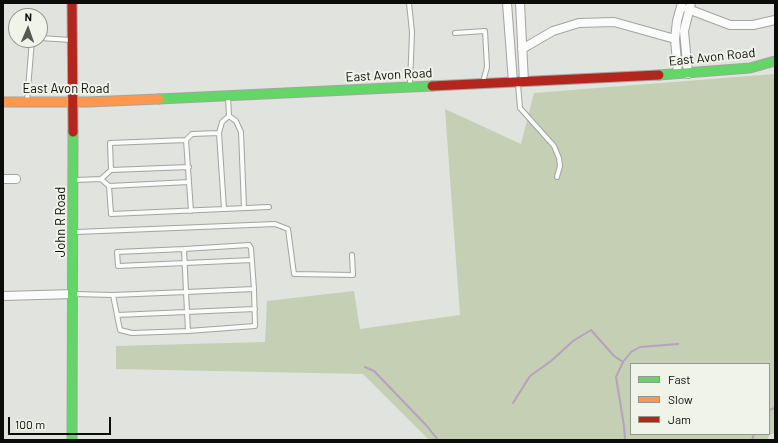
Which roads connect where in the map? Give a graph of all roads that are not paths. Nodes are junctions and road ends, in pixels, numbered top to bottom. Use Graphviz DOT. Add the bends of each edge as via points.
graph roads {
  1 [pos="72,3"];
  2 [pos="409,3"];
  3 [pos="506,3"];
  4 [pos="520,3"];
  5 [pos="682,3"];
  6 [pos="690,6"];
  7 [pos="775,20"];
  8 [pos="455,33"];
  9 [pos="48,38"];
  10 [pos="675,39"];
  11 [pos="73,40"];
  12 [pos="31,48"];
  13 [pos="522,49"];
  14 [pos="775,61"];
  15 [pos="678,74"];
  16 [pos="688,74"];
  17 [pos="518,82"];
  18 [pos="482,84"];
  19 [pos="410,87"];
  20 [pos="228,96"];
  21 [pos="3,102"];
  22 [pos="27,102"];
  23 [pos="72,102"];
  24 [pos="229,116"];
  25 [pos="220,133"];
  26 [pos="186,140"];
  27 [pos="189,167"];
  28 [pos="111,170"];
  29 [pos="557,177"];
  30 [pos="3,179"];
  31 [pos="16,179"];
  32 [pos="101,179"];
  33 [pos="73,180"];
  34 [pos="189,182"];
  35 [pos="109,186"];
  36 [pos="268,207"];
  37 [pos="244,208"];
  38 [pos="224,209"];
  39 [pos="192,210"];
  40 [pos="74,232"];
  41 [pos="184,249"];
  42 [pos="352,255"];
  43 [pos="252,260"];
  44 [pos="185,263"];
  45 [pos="254,289"];
  46 [pos="186,292"];
  47 [pos="74,294"];
  48 [pos="113,295"];
  49 [pos="3,296"];
  50 [pos="255,309"];
  51 [pos="187,312"];
  52 [pos="117,316"];
  53 [pos="188,331"];
  54 [pos="72,440"];
  1 -- 11 [label="main road, John R Road"];
  2 -- 19 [label="lane" via="412,32"];
  3 -- 17 [label="street"];
  4 -- 13 [label="street"];
  5 -- 10 [label="street"];
  6 -- 7 [label="street" via="730,24 753,25"];
  6 -- 16 [label="street" via="684,31"];
  8 -- 18 [label="lane" via="485,32 487,67"];
  9 -- 11 [label="lane"];
  10 -- 13 [label="street" via="614,22 579,23 554,31"];
  10 -- 15 [label="street"];
  11 -- 23 [label="main road, John R Road"];
  12 -- 22 [label="lane"];
  13 -- 17 [label="street"];
  14 -- 16 [label="main road, East Avon Road" via="750,68"];
  15 -- 16 [label="main road, East Avon Road"];
  15 -- 17 [label="main road, East Avon Road"];
  17 -- 18 [label="main road, East Avon Road"];
  17 -- 29 [label="lane" via="520,108 554,146 559,158"];
  18 -- 19 [label="main road, East Avon Road"];
  19 -- 20 [label="main road, East Avon Road"];
  20 -- 23 [label="main road, East Avon Road"];
  20 -- 24 [label="lane"];
  21 -- 22 [label="main road, East Avon Road"];
  22 -- 23 [label="main road, East Avon Road"];
  23 -- 33 [label="main road, John R Road"];
  24 -- 25 [label="lane" via="222,122"];
  24 -- 37 [label="lane" via="236,121 241,132"];
  25 -- 26 [label="lane" via="192,134"];
  25 -- 38 [label="lane"];
  26 -- 27 [label="lane"];
  26 -- 28 [label="lane" via="110,143"];
  27 -- 28 [label="lane"];
  27 -- 34 [label="lane"];
  28 -- 32 [label="lane"];
  30 -- 31 [label="street"];
  32 -- 33 [label="lane"];
  32 -- 35 [label="lane"];
  33 -- 40 [label="main road, John R Road"];
  34 -- 35 [label="lane"];
  34 -- 39 [label="lane"];
  35 -- 39 [label="lane" via="111,214"];
  36 -- 37 [label="lane"];
  37 -- 38 [label="lane"];
  38 -- 39 [label="lane"];
  40 -- 42 [label="lane" via="275,224 288,229 294,274 353,275"];
  40 -- 47 [label="main road, John R Road"];
  41 -- 43 [label="lane" via="249,245"];
  41 -- 44 [label="lane"];
  41 -- 44 [label="lane" via="117,252 118,266"];
  43 -- 44 [label="lane"];
  43 -- 45 [label="lane"];
  44 -- 46 [label="lane"];
  45 -- 46 [label="lane"];
  45 -- 50 [label="lane"];
  46 -- 48 [label="lane"];
  46 -- 51 [label="lane"];
  47 -- 48 [label="lane"];
  47 -- 49 [label="street"];
  47 -- 54 [label="main road, John R Road"];
  48 -- 52 [label="lane"];
  50 -- 51 [label="lane"];
  50 -- 53 [label="lane" via="255,326"];
  51 -- 52 [label="lane"];
  51 -- 53 [label="lane"];
  52 -- 53 [label="lane" via="120,330"];
}
